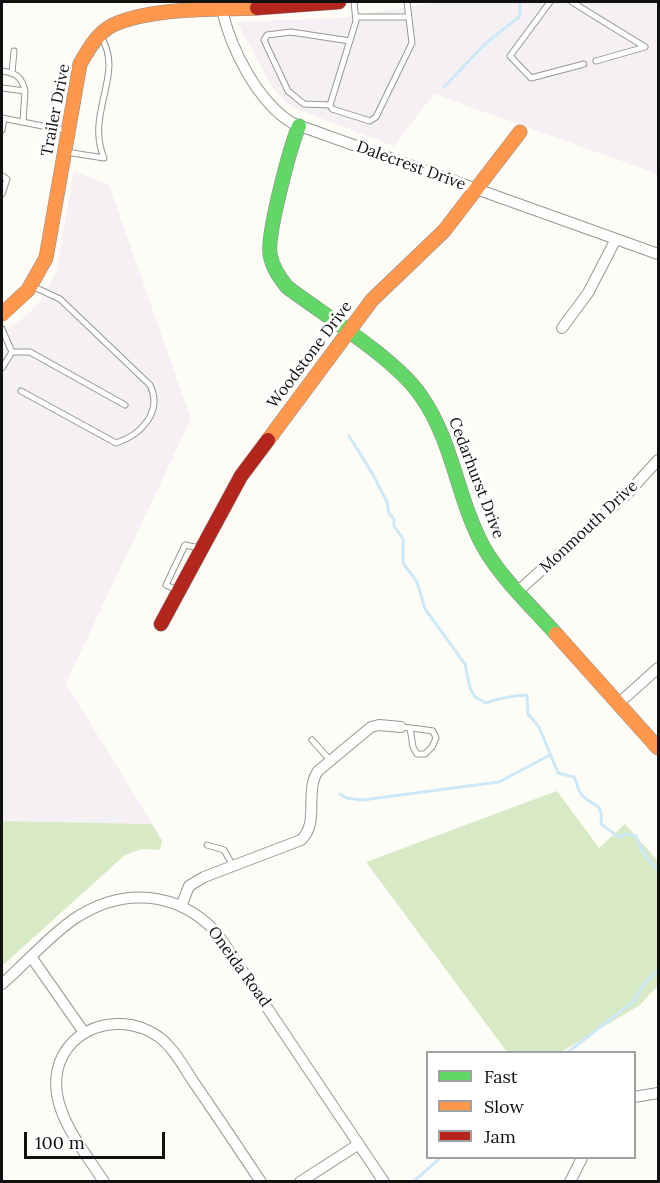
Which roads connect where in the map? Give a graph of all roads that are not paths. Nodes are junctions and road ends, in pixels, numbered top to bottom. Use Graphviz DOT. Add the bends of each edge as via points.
graph roads {
  1 [pos="339,2"];
  2 [pos="354,2"];
  3 [pos="407,2"];
  4 [pos="550,2"];
  5 [pos="572,2"];
  6 [pos="222,10"];
  7 [pos="356,17"];
  8 [pos="409,17"];
  9 [pos="100,35"];
  10 [pos="350,41"];
  11 [pos="14,51"];
  12 [pos="596,61"];
  13 [pos="584,64"];
  14 [pos="2,71"];
  15 [pos="12,73"];
  16 [pos="2,89"];
  17 [pos="25,91"];
  18 [pos="330,105"];
  19 [pos="3,119"];
  20 [pos="23,122"];
  21 [pos="299,126"];
  22 [pos="2,130"];
  23 [pos="68,131"];
  24 [pos="520,132"];
  25 [pos="65,152"];
  26 [pos="2,176"];
  27 [pos="477,189"];
  28 [pos="2,194"];
  29 [pos="616,239"];
  30 [pos="658,254"];
  31 [pos="32,286"];
  32 [pos="2,314"];
  33 [pos="562,328"];
  34 [pos="2,329"];
  35 [pos="347,333"];
  36 [pos="12,352"];
  37 [pos="2,368"];
  38 [pos="21,391"];
  39 [pos="125,405"];
  40 [pos="658,460"];
  41 [pos="518,591"];
  42 [pos="161,624"];
  43 [pos="658,668"];
  44 [pos="618,704"];
  45 [pos="406,727"];
  46 [pos="312,740"];
  47 [pos="658,748"];
  48 [pos="330,760"];
  49 [pos="207,845"];
  50 [pos="233,866"];
  51 [pos="182,904"];
  52 [pos="32,958"];
  53 [pos="2,984"];
  54 [pos="83,1031"];
  55 [pos="658,1093"];
  56 [pos="636,1097"];
  57 [pos="359,1144"];
  58 [pos="582,1159"];
  59 [pos="104,1182"];
  60 [pos="261,1182"];
  61 [pos="300,1182"];
  62 [pos="384,1182"];
  63 [pos="570,1182"];
  1 -- 6 [label="street, Trailer Drive"];
  2 -- 7 [label="lane"];
  3 -- 8 [label="lane"];
  4 -- 13 [label="lane" via="510,56 531,78"];
  5 -- 12 [label="lane" via="645,48"];
  6 -- 9 [label="street, Trailer Drive" via="131,17"];
  6 -- 21 [label="street, Dalecrest Drive" via="232,43 262,95 282,117"];
  7 -- 8 [label="lane"];
  7 -- 10 [label="lane"];
  8 -- 18 [label="lane" via="412,43 376,117 370,121"];
  9 -- 23 [label="street, Trailer Drive" via="80,64"];
  9 -- 25 [label="lane" via="109,50 110,63 97,131 104,158"];
  10 -- 18 [label="lane"];
  10 -- 18 [label="lane" via="291,32 267,35 264,40 288,91 304,104"];
  11 -- 15 [label="lane"];
  14 -- 15 [label="lane"];
  15 -- 17 [label="lane" via="23,82"];
  16 -- 17 [label="lane"];
  17 -- 20 [label="lane"];
  19 -- 20 [label="lane"];
  19 -- 22 [label="lane"];
  20 -- 23 [label="lane"];
  21 -- 27 [label="street, Dalecrest Drive"];
  21 -- 35 [label="street, Cedarhurst Drive" via="289,148 270,228 270,255 274,270 287,287"];
  23 -- 25 [label="street, Trailer Drive"];
  24 -- 27 [label="street, Woodstone Drive"];
  25 -- 31 [label="street, Trailer Drive" via="46,258"];
  26 -- 28 [label="lane" via="7,179"];
  27 -- 29 [label="street, Dalecrest Drive"];
  27 -- 35 [label="street, Woodstone Drive" via="444,231 383,288"];
  29 -- 30 [label="street, Dalecrest Drive"];
  29 -- 33 [label="street" via="588,293"];
  31 -- 32 [label="street, Trailer Drive"];
  31 -- 38 [label="lane" via="60,299 150,385 155,396 154,410 136,432 116,443"];
  34 -- 36 [label="lane"];
  35 -- 41 [label="street, Cedarhurst Drive" via="401,373 427,405 445,440 476,531 498,568"];
  35 -- 42 [label="street, Woodstone Drive" via="241,476"];
  36 -- 37 [label="lane"];
  36 -- 39 [label="lane" via="30,352"];
  40 -- 41 [label="street, Monmouth Drive" via="627,494"];
  41 -- 44 [label="street, Cedarhurst Drive"];
  43 -- 44 [label="street"];
  44 -- 47 [label="street, Cedarhurst Drive"];
  45 -- 45 [label="lane" via="432,731 436,738 425,754 417,754"];
  45 -- 48 [label="street" via="374,726"];
  46 -- 48 [label="lane"];
  48 -- 50 [label="street" via="314,780 305,836"];
  49 -- 50 [label="lane" via="224,850"];
  50 -- 51 [label="street" via="189,886"];
  51 -- 52 [label="street, Oneida Road" via="138,897 111,901 75,919"];
  51 -- 57 [label="street, Oneida Road" via="217,933"];
  52 -- 53 [label="street, Oneida Road"];
  52 -- 54 [label="street"];
  54 -- 59 [label="street" via="62,1059 57,1093 69,1126"];
  54 -- 60 [label="street" via="124,1023 158,1037 173,1052"];
  55 -- 56 [label="street"];
  57 -- 61 [label="street"];
  57 -- 62 [label="street, Oneida Road"];
  58 -- 63 [label="street"];
}
